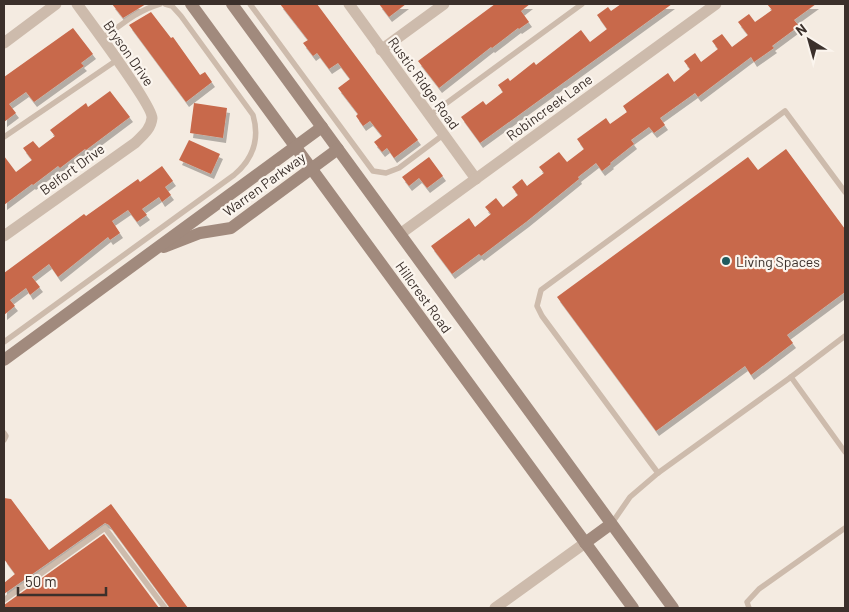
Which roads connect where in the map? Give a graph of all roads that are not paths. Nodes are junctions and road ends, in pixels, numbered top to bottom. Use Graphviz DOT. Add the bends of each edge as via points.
graph roads {
  1 [pos="56,4"];
  2 [pos="77,4"];
  3 [pos="160,4"];
  4 [pos="166,4"];
  5 [pos="191,4"];
  6 [pos="232,4"];
  7 [pos="250,4"];
  8 [pos="349,4"];
  9 [pos="444,4"];
  10 [pos="582,4"];
  11 [pos="716,4"];
  12 [pos="102,39"];
  13 [pos="4,43"];
  14 [pos="381,50"];
  15 [pos="117,60"];
  16 [pos="429,116"];
  17 [pos="151,121"];
  18 [pos="322,127"];
  19 [pos="443,135"];
  20 [pos="4,138"];
  21 [pos="295,146"];
  22 [pos="338,149"];
  23 [pos="312,168"];
  24 [pos="476,179"];
  25 [pos="845,192"];
  26 [pos="400,234"];
  27 [pos="4,236"];
  28 [pos="146,255"];
  29 [pos="845,336"];
  30 [pos="4,342"];
  31 [pos="4,360"];
  32 [pos="791,377"];
  33 [pos="4,433"];
  34 [pos="4,440"];
  35 [pos="845,452"];
  36 [pos="658,473"];
  37 [pos="611,524"];
  38 [pos="845,528"];
  39 [pos="585,543"];
  40 [pos="4,600"];
  41 [pos="165,608"];
  42 [pos="495,608"];
  43 [pos="633,608"];
  44 [pos="673,608"];
  45 [pos="749,608"];
  1 -- 13 [label="street"];
  2 -- 12 [label="street, Bryson Drive"];
  3 -- 12 [label="lane" via="137,13"];
  4 -- 30 [label="lane" via="180,16 253,115 256,134 251,157 234,175"];
  5 -- 21 [label="main road, Hillcrest Road"];
  6 -- 18 [label="main road, Hillcrest Road"];
  7 -- 19 [label="lane" via="373,171 386,173 399,168"];
  8 -- 14 [label="street, Rustic Ridge Road"];
  9 -- 14 [label="street"];
  10 -- 16 [label="lane"];
  11 -- 24 [label="street, Robincreek Lane"];
  12 -- 15 [label="street, Bryson Drive"];
  14 -- 16 [label="street, Rustic Ridge Road"];
  15 -- 17 [label="street, Bryson Drive" via="152,114"];
  15 -- 20 [label="lane"];
  16 -- 19 [label="street, Rustic Ridge Road"];
  17 -- 27 [label="street, Belfort Drive" via="135,143"];
  18 -- 21 [label="main road, Warren Parkway"];
  18 -- 22 [label="main road, Hillcrest Road"];
  19 -- 24 [label="street, Rustic Ridge Road"];
  21 -- 23 [label="main road, Hillcrest Road"];
  21 -- 28 [label="main road, Warren Parkway"];
  22 -- 23 [label="main road, Warren Parkway"];
  22 -- 26 [label="main road, Hillcrest Road"];
  23 -- 28 [label="main road, Warren Parkway" via="231,228 200,233"];
  23 -- 39 [label="main road, Hillcrest Road"];
  24 -- 26 [label="street, Robincreek Lane"];
  25 -- 36 [label="lane" via="785,111 541,290 537,306 542,316"];
  26 -- 37 [label="main road, Hillcrest Road"];
  28 -- 31 [label="main road, Warren Parkway"];
  29 -- 32 [label="lane"];
  32 -- 35 [label="lane"];
  32 -- 36 [label="lane"];
  33 -- 34 [label="lane"];
  36 -- 37 [label="lane" via="630,497"];
  37 -- 39 [label="main road"];
  37 -- 44 [label="main road, Hillcrest Road"];
  38 -- 45 [label="lane" via="759,589 747,602"];
  39 -- 42 [label="street"];
  39 -- 43 [label="main road, Hillcrest Road"];
  40 -- 41 [label="lane" via="105,528"];
}
